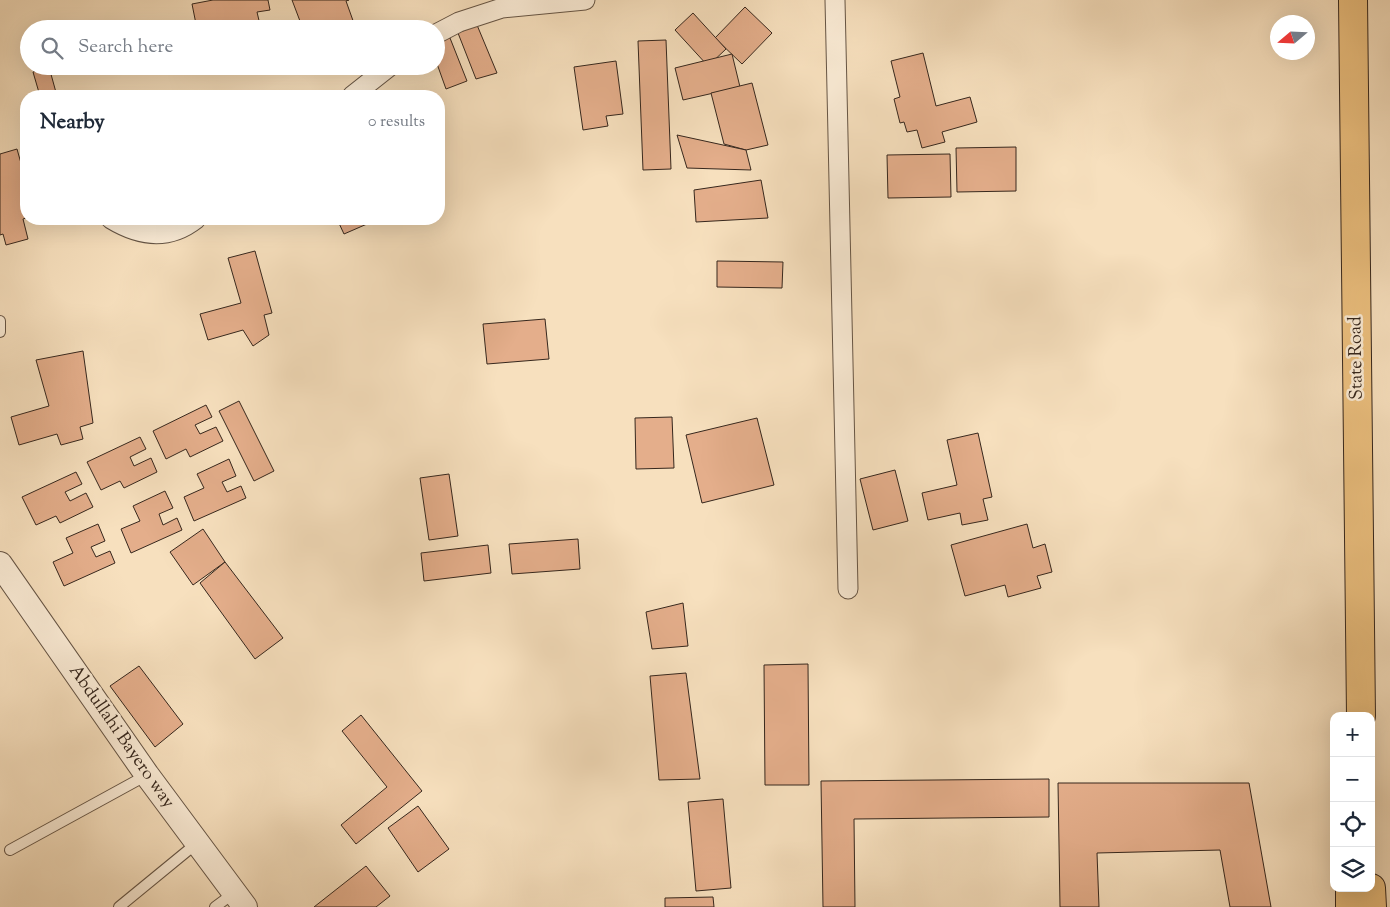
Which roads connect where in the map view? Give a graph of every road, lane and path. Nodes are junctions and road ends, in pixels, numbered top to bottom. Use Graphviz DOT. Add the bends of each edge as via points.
graph roads {
  1 [pos="585,0"];
  2 [pos="835,0"];
  3 [pos="1353,0"];
  4 [pos="445,29"];
  5 [pos="379,75"];
  6 [pos="360,90"];
  7 [pos="121,225"];
  8 [pos="186,225"];
  9 [pos="0,321"];
  10 [pos="0,332"];
  11 [pos="0,564"];
  12 [pos="848,589"];
  13 [pos="1361,712"];
  14 [pos="147,775"];
  15 [pos="197,843"];
  16 [pos="10,850"];
  17 [pos="1350,892"];
  18 [pos="1370,892"];
  19 [pos="239,900"];
  20 [pos="119,907"];
  21 [pos="215,907"];
  22 [pos="1350,907"];
  23 [pos="1372,907"];
  1 -- 4 [label="street" via="502,8"];
  2 -- 12 [label="street"];
  3 -- 13 [label="main road, State Road"];
  5 -- 6 [label="street"];
  7 -- 8 [label="street" via="130,230 159,235"];
  9 -- 10 [label="lane"];
  11 -- 14 [label="street, Abdullahi Bayero way"];
  14 -- 15 [label="street, Abdullahi Bayero way"];
  14 -- 16 [label="lane"];
  15 -- 19 [label="street, Abdullahi Bayero way"];
  15 -- 20 [label="lane"];
  17 -- 22 [label="main road"];
  18 -- 23 [label="main road"];
  19 -- 21 [label="lane"];
}
